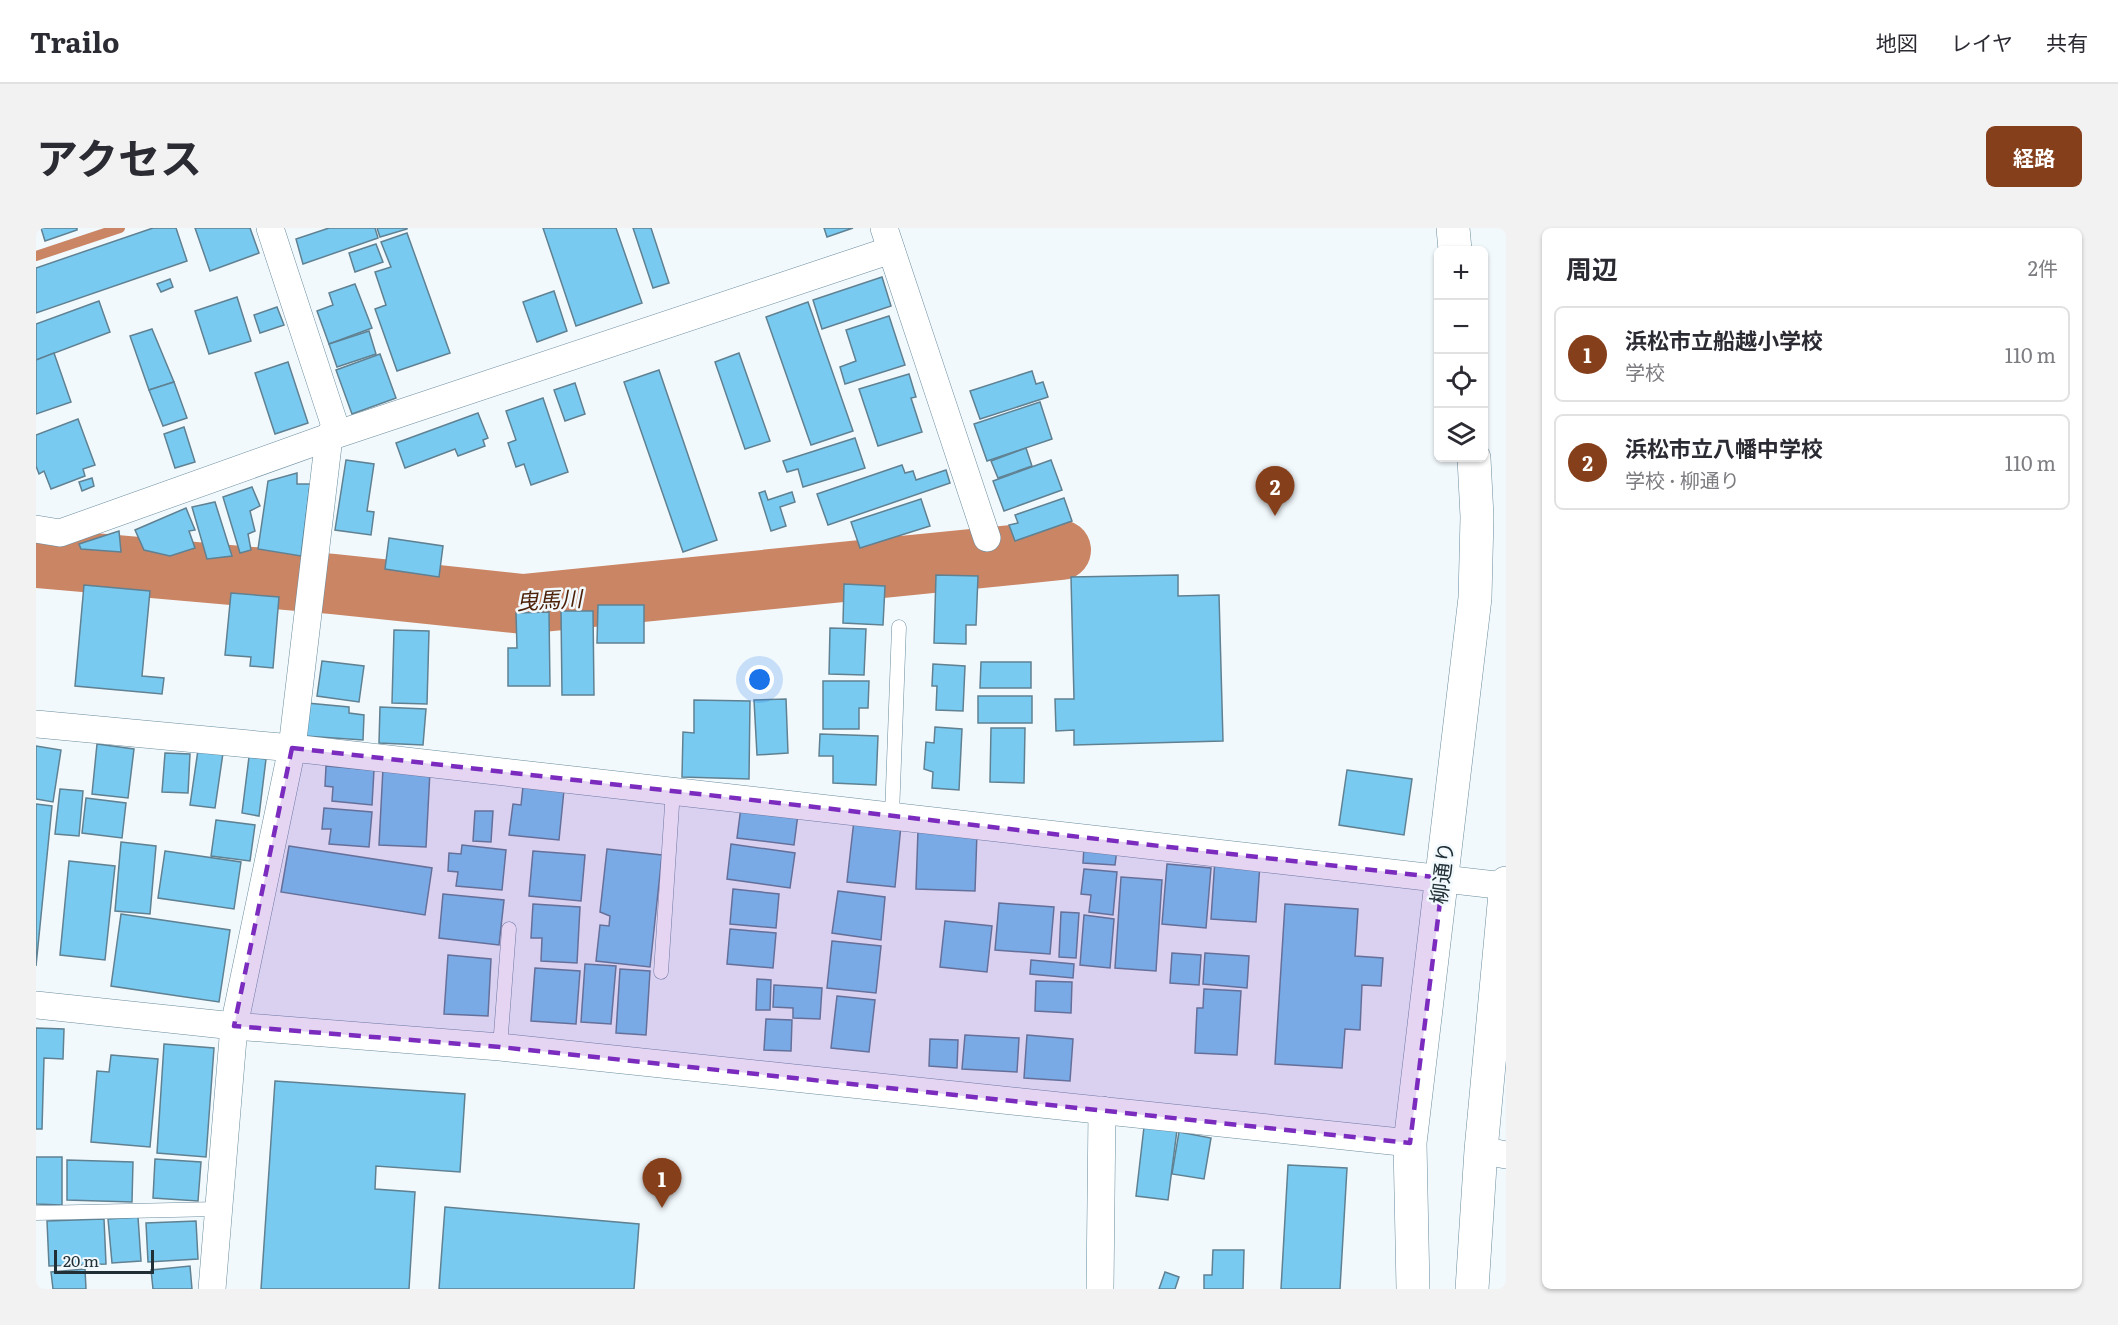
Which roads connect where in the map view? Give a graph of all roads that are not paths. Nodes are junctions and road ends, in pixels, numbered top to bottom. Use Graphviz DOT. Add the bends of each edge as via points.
graph roads {
  1 [pos="270,228"];
  2 [pos="1453,228"];
  3 [pos="887,239"];
  4 [pos="1455,246"];
  5 [pos="328,437"];
  6 [pos="1474,462"];
  7 [pos="37,527"];
  8 [pos="987,538"];
  9 [pos="899,627"];
  10 [pos="36,724"];
  11 [pos="292,748"];
  12 [pos="673,790"];
  13 [pos="892,815"];
  14 [pos="1443,878"];
  15 [pos="1506,885"];
  16 [pos="509,929"];
  17 [pos="661,972"];
  18 [pos="36,1005"];
  19 [pos="234,1026"];
  20 [pos="500,1047"];
  21 [pos="1102,1110"];
  22 [pos="1410,1143"];
  23 [pos="1493,1153"];
  24 [pos="218,1209"];
  25 [pos="36,1213"];
  26 [pos="212,1289"];
  27 [pos="1100,1289"];
  28 [pos="1413,1289"];
  29 [pos="1472,1289"];
  1 -- 5 [label="street" via="335,426"];
  2 -- 4 [label="street"];
  3 -- 5 [label="street"];
  3 -- 8 [label="street"];
  5 -- 7 [label="street" via="60,533"];
  5 -- 11 [label="street"];
  6 -- 14 [label="street, 柳通り" via="1475,598"];
  9 -- 13 [label="lane"];
  10 -- 11 [label="street"];
  11 -- 12 [label="street"];
  11 -- 19 [label="street"];
  12 -- 13 [label="street"];
  12 -- 17 [label="lane"];
  13 -- 14 [label="street"];
  14 -- 15 [label="street"];
  14 -- 22 [label="street, 柳通り"];
  15 -- 23 [label="street"];
  16 -- 20 [label="lane"];
  18 -- 19 [label="street"];
  19 -- 20 [label="street"];
  19 -- 24 [label="street"];
  20 -- 21 [label="street"];
  21 -- 22 [label="street"];
  21 -- 27 [label="street"];
  22 -- 28 [label="street, 柳通り"];
  23 -- 29 [label="street"];
  24 -- 25 [label="lane"];
  24 -- 26 [label="street"];
}
